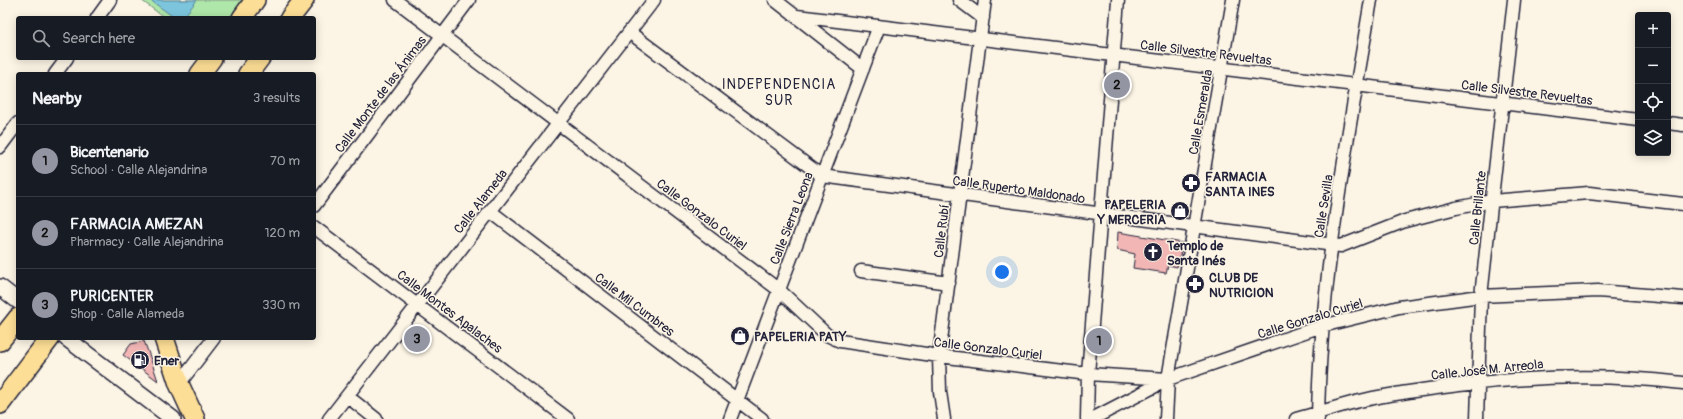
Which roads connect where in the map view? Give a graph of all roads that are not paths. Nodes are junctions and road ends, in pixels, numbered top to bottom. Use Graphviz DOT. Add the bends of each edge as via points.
graph roads {
  1 [pos="110,0"];
  2 [pos="255,0"];
  3 [pos="304,0"];
  4 [pos="395,0"];
  5 [pos="469,0"];
  6 [pos="654,0"];
  7 [pos="775,0"];
  8 [pos="959,0"];
  9 [pos="985,0"];
  10 [pos="1118,0"];
  11 [pos="1233,0"];
  12 [pos="1371,0"];
  13 [pos="1514,0"];
  14 [pos="98,16"];
  15 [pos="243,16"];
  16 [pos="292,16"];
  17 [pos="797,16"];
  18 [pos="983,18"];
  19 [pos="879,26"];
  20 [pos="629,32"];
  21 [pos="442,35"];
  22 [pos="980,39"];
  23 [pos="1114,55"];
  24 [pos="66,60"];
  25 [pos="210,60"];
  26 [pos="258,60"];
  27 [pos="1222,68"];
  28 [pos="862,69"];
  29 [pos="56,72"];
  30 [pos="202,72"];
  31 [pos="250,72"];
  32 [pos="1357,85"];
  33 [pos="1502,103"];
  34 [pos="1635,120"];
  35 [pos="559,122"];
  36 [pos="1671,123"];
  37 [pos="1683,125"];
  38 [pos="16,126"];
  39 [pos="0,147"];
  40 [pos="822,176"];
  41 [pos="960,195"];
  42 [pos="1492,201"];
  43 [pos="316,203"];
  44 [pos="1683,204"];
  45 [pos="490,211"];
  46 [pos="1102,214"];
  47 [pos="1194,227"];
  48 [pos="316,228"];
  49 [pos="1330,246"];
  50 [pos="861,271"];
  51 [pos="949,283"];
  52 [pos="0,287"];
  53 [pos="779,290"];
  54 [pos="1481,296"];
  55 [pos="1683,298"];
  56 [pos="16,299"];
  57 [pos="418,304"];
  58 [pos="16,321"];
  59 [pos="1322,326"];
  60 [pos="48,340"];
  61 [pos="69,340"];
  62 [pos="165,340"];
  63 [pos="212,340"];
  64 [pos="0,342"];
  65 [pos="939,356"];
  66 [pos="1088,374"];
  67 [pos="1168,379"];
  68 [pos="1477,383"];
  69 [pos="1683,383"];
  70 [pos="179,384"];
  71 [pos="347,396"];
  72 [pos="737,399"];
  73 [pos="0,404"];
  74 [pos="552,414"];
  75 [pos="1318,416"];
  76 [pos="173,419"];
  77 [pos="195,419"];
  78 [pos="329,419"];
  79 [pos="376,419"];
  80 [pos="568,419"];
  81 [pos="730,419"];
  82 [pos="762,419"];
  83 [pos="944,419"];
  84 [pos="1087,419"];
  85 [pos="1092,419"];
  86 [pos="1166,419"];
  87 [pos="1296,419"];
  88 [pos="1477,419"];
  1 -- 14 [label="street"];
  2 -- 15 [label="main road"];
  3 -- 16 [label="main road"];
  4 -- 21 [label="street, Calle Gonzalo Curiel"];
  5 -- 21 [label="street, Calle Monte de las Ánimas"];
  6 -- 20 [label="street, Calle Alameda"];
  7 -- 17 [label="street, Calle Silvestre Revueltas"];
  8 -- 18 [label="street"];
  9 -- 18 [label="street, Calle Rubí"];
  10 -- 23 [label="street"];
  11 -- 27 [label="street, Calle Esmeralda"];
  12 -- 32 [label="street, Calle Sevilla"];
  13 -- 33 [label="street, Calle Brillante"];
  17 -- 19 [label="street, Calle Silvestre Revueltas"];
  17 -- 28 [label="street"];
  18 -- 22 [label="street, Calle Rubí"];
  19 -- 22 [label="street, Calle Silvestre Revueltas"];
  19 -- 28 [label="street, Calle Sierra Leona"];
  20 -- 35 [label="street, Calle Alameda"];
  20 -- 40 [label="street, Calle Ruperto Maldonado"];
  21 -- 35 [label="street, Calle Gonzalo Curiel"];
  21 -- 43 [label="street, Calle Monte de las Ánimas"];
  22 -- 23 [label="street, Calle Silvestre Revueltas"];
  22 -- 41 [label="street, Calle Rubí"];
  23 -- 27 [label="street, Calle Silvestre Revueltas"];
  23 -- 46 [label="street"];
  24 -- 29 [label="street"];
  25 -- 30 [label="main road"];
  26 -- 31 [label="main road"];
  27 -- 32 [label="street, Calle Silvestre Revueltas"];
  27 -- 47 [label="street, Calle Esmeralda"];
  28 -- 40 [label="street, Calle Sierra Leona"];
  32 -- 33 [label="street, Calle Silvestre Revueltas"];
  32 -- 49 [label="street, Calle Sevilla"];
  33 -- 34 [label="street, Calle Silvestre Revueltas"];
  33 -- 42 [label="street, Calle Brillante"];
  35 -- 45 [label="street, Calle Alameda"];
  35 -- 53 [label="street, Calle Gonzalo Curiel"];
  36 -- 37 [label="street"];
  38 -- 39 [label="street"];
  40 -- 41 [label="street, Calle Ruperto Maldonado"];
  40 -- 53 [label="street, Calle Sierra Leona"];
  41 -- 46 [label="street, Calle Ruperto Maldonado"];
  41 -- 51 [label="street, Calle Rubí"];
  42 -- 44 [label="street, Calle Ruperto Maldonado" via="1589,194"];
  42 -- 49 [label="street, Calle Ruperto Maldonado" via="1428,214 1341,246"];
  42 -- 54 [label="street, Calle Brillante"];
  45 -- 57 [label="street, Calle Alameda"];
  45 -- 72 [label="street, Calle Mil Cumbres"];
  46 -- 47 [label="street, Calle Ruperto Maldonado"];
  46 -- 66 [label="street"];
  47 -- 49 [label="street, Calle Ruperto Maldonado"];
  47 -- 67 [label="street, Calle Esmeralda"];
  48 -- 57 [label="street, Calle Montes Apalaches"];
  49 -- 59 [label="street, Calle Sevilla"];
  50 -- 51 [label="street"];
  51 -- 65 [label="street, Calle Rubí"];
  52 -- 56 [label="street"];
  53 -- 65 [label="street, Calle Gonzalo Curiel" via="833,339"];
  53 -- 72 [label="street, Calle Sierra Leona"];
  54 -- 55 [label="street, Calle Gonzalo Curiel" via="1598,291"];
  54 -- 59 [label="street, Calle Gonzalo Curiel" via="1399,307"];
  54 -- 68 [label="street, Calle Brillante"];
  57 -- 71 [label="street, Calle Alameda"];
  57 -- 74 [label="street, Calle Montes Apalaches"];
  58 -- 64 [label="main road"];
  59 -- 67 [label="street, Calle Gonzalo Curiel"];
  59 -- 75 [label="street, Calle Sevilla"];
  60 -- 73 [label="main road"];
  61 -- 76 [label="street"];
  62 -- 70 [label="main road"];
  63 -- 70 [label="street"];
  65 -- 66 [label="street, Calle Gonzalo Curiel"];
  65 -- 83 [label="street, Calle Rubí"];
  66 -- 67 [label="street, Calle Gonzalo Curiel"];
  66 -- 84 [label="street"];
  67 -- 85 [label="street"];
  67 -- 86 [label="street, Calle Esmeralda"];
  68 -- 69 [label="street, Calle José M. Arreola" via="1550,376"];
  68 -- 75 [label="street, Calle José M. Arreola" via="1363,400"];
  68 -- 88 [label="street, Calle Brillante"];
  70 -- 77 [label="main road"];
  71 -- 78 [label="street, Calle Alameda"];
  71 -- 79 [label="street"];
  72 -- 81 [label="street, Calle Sierra Leona"];
  72 -- 82 [label="street, Calle Mil Cumbres"];
  74 -- 80 [label="street, Calle Montes Apalaches"];
  75 -- 87 [label="street, Calle José M. Arreola"];
}
